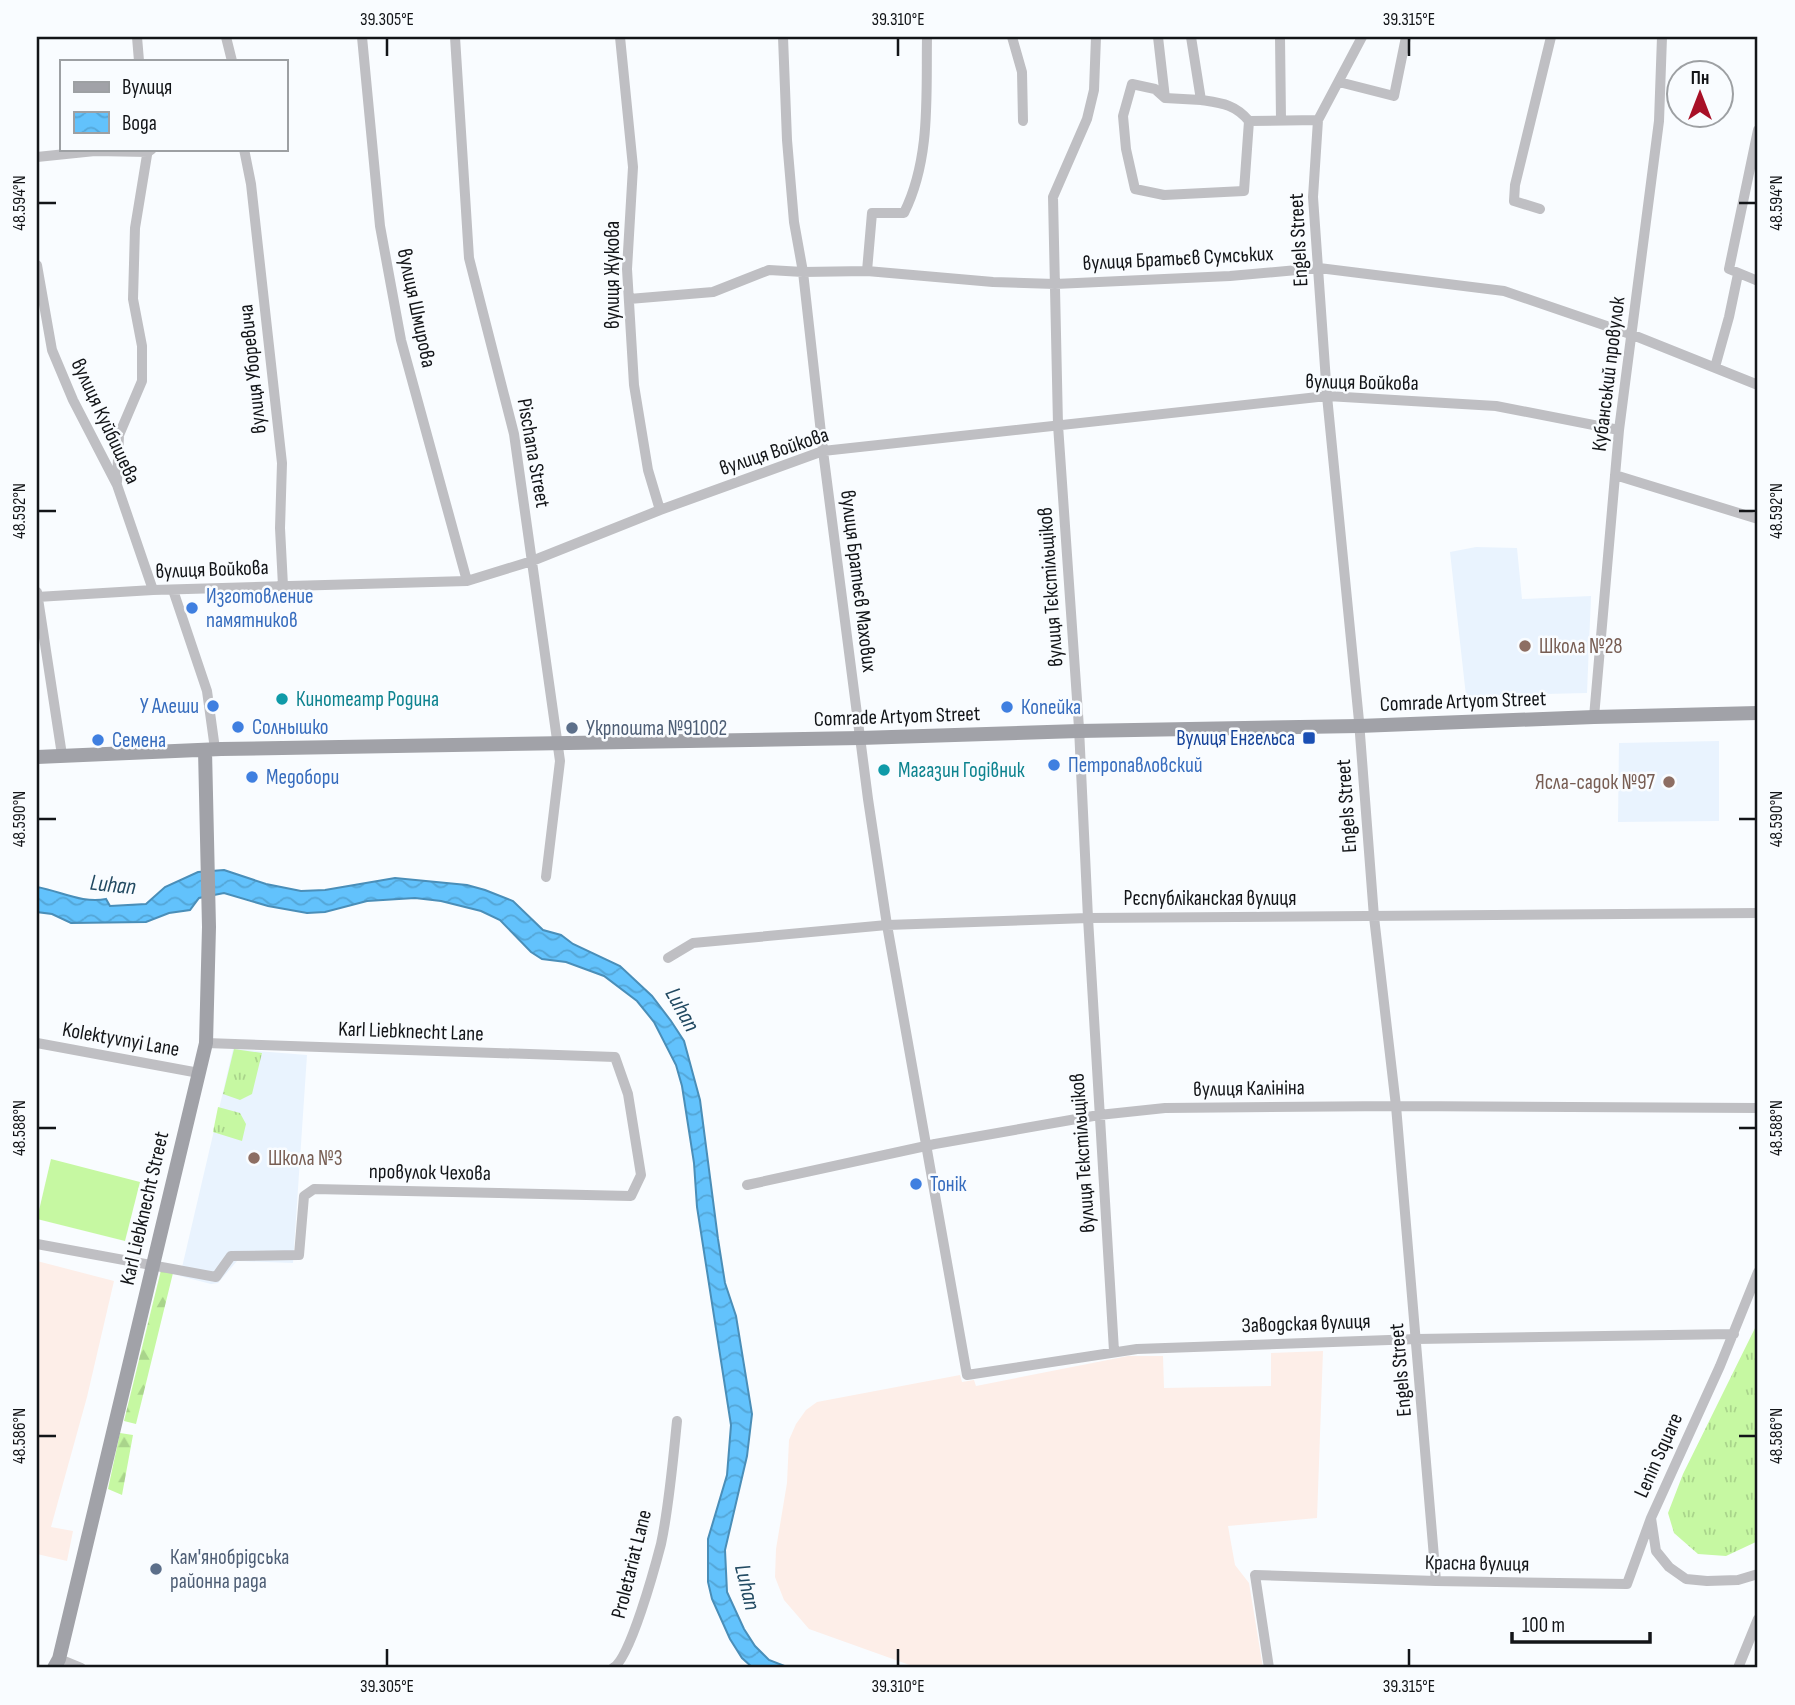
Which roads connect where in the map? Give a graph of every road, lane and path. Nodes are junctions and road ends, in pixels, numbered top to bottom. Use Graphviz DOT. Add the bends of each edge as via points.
graph roads {
  1 [pos="137,37"];
  2 [pos="226,37"];
  3 [pos="362,37"];
  4 [pos="455,37"];
  5 [pos="620,37"];
  6 [pos="783,37"];
  7 [pos="927,37"];
  8 [pos="1012,37"];
  9 [pos="1096,37"];
  10 [pos="1158,37"];
  11 [pos="1191,37"];
  12 [pos="1280,37"];
  13 [pos="1362,37"];
  14 [pos="1406,37"];
  15 [pos="1551,37"];
  16 [pos="1662,37"];
  17 [pos="139,60"];
  18 [pos="232,60"];
  19 [pos="1339,82"];
  20 [pos="1165,98"];
  21 [pos="1201,100"];
  22 [pos="1281,120"];
  23 [pos="1318,120"];
  24 [pos="1023,121"];
  25 [pos="1249,121"];
  26 [pos="1758,130"];
  27 [pos="149,150"];
  28 [pos="244,150"];
  29 [pos="37,157"];
  30 [pos="1540,209"];
  31 [pos="37,265"];
  32 [pos="1319,268"];
  33 [pos="867,271"];
  34 [pos="803,272"];
  35 [pos="1738,274"];
  36 [pos="1758,281"];
  37 [pos="1055,284"];
  38 [pos="629,299"];
  39 [pos="1633,335"];
  40 [pos="1715,367"];
  41 [pos="1758,384"];
  42 [pos="1327,396"];
  43 [pos="1058,425"];
  44 [pos="1619,430"];
  45 [pos="823,451"];
  46 [pos="1615,475"];
  47 [pos="117,485"];
  48 [pos="660,510"];
  49 [pos="1758,519"];
  50 [pos="532,561"];
  51 [pos="467,581"];
  52 [pos="283,586"];
  53 [pos="153,590"];
  54 [pos="173,590"];
  55 [pos="37,595"];
  56 [pos="1758,713"];
  57 [pos="1594,717"];
  58 [pos="1359,726"];
  59 [pos="1079,731"];
  60 [pos="860,738"];
  61 [pos="557,742"];
  62 [pos="210,750"];
  63 [pos="62,755"];
  64 [pos="37,757"];
  65 [pos="547,877"];
  66 [pos="1758,913"];
  67 [pos="1374,917"];
  68 [pos="1088,918"];
  69 [pos="887,925"];
  70 [pos="668,958"];
  71 [pos="37,1043"];
  72 [pos="206,1043"];
  73 [pos="615,1058"];
  74 [pos="199,1073"];
  75 [pos="1396,1106"];
  76 [pos="1758,1108"];
  77 [pos="1099,1115"];
  78 [pos="927,1146"];
  79 [pos="747,1185"];
  80 [pos="37,1244"];
  81 [pos="152,1266"];
  82 [pos="1758,1272"];
  83 [pos="1734,1334"];
  84 [pos="1417,1339"];
  85 [pos="1114,1351"];
  86 [pos="967,1375"];
  87 [pos="677,1421"];
  88 [pos="1651,1518"];
  89 [pos="1758,1574"];
  90 [pos="1436,1581"];
  91 [pos="1758,1619"];
  92 [pos="57,1664"];
  93 [pos="81,1668"];
  94 [pos="613,1668"];
  95 [pos="1269,1668"];
  96 [pos="1738,1668"];
  1 -- 17 [label="street"];
  2 -- 18 [label="street"];
  3 -- 51 [label="street, вулиця Шмирова" via="380,226 401,340"];
  4 -- 50 [label="street, Pischana Street" via="469,258 514,434"];
  5 -- 38 [label="street, вулиця Жукова" via="633,167"];
  6 -- 34 [label="street, вулиця Братьєв Махових" via="787,140"];
  7 -- 33 [label="street" via="924,145 911,200 904,213 872,213"];
  8 -- 24 [label="street" via="1023,72"];
  9 -- 37 [label="street, вулиця Тєкстільщіков" via="1094,90 1087,119 1053,197"];
  10 -- 20 [label="street"];
  11 -- 21 [label="street"];
  12 -- 22 [label="street"];
  13 -- 19 [label="street, Engels Street"];
  14 -- 19 [label="street" via="1394,96"];
  15 -- 30 [label="street" via="1515,185 1514,201"];
  16 -- 39 [label="street, Кубанський провулок" via="1659,121"];
  19 -- 23 [label="street, Engels Street"];
  20 -- 21 [label="street"];
  20 -- 25 [label="street" via="1155,89 1132,83 1123,116 1135,188 1164,195 1244,191"];
  21 -- 25 [label="street" via="1228,104"];
  22 -- 23 [label="street"];
  22 -- 25 [label="street"];
  23 -- 32 [label="street, Engels Street" via="1313,197"];
  26 -- 35 [label="street" via="1729,269"];
  27 -- 29 [label="street"];
  27 -- 47 [label="street" via="135,228 133,299 142,346 142,381 119,436"];
  28 -- 52 [label="street, вулиця Уборевича" via="282,463"];
  31 -- 47 [label="street, вулиця Куйбишева" via="52,350 72,400"];
  32 -- 37 [label="street, вулиця Братьєв Сумських"];
  32 -- 39 [label="street, вулиця Братьєв Сумських" via="1504,290"];
  32 -- 42 [label="street, Engels Street"];
  33 -- 34 [label="street, вулиця Братьєв Сумських"];
  33 -- 37 [label="street, вулиця Братьєв Сумських"];
  34 -- 38 [label="street, вулиця Братьєв Сумських" via="769,270 713,292"];
  34 -- 45 [label="street, вулиця Братьєв Махових"];
  35 -- 36 [label="street"];
  35 -- 40 [label="street"];
  37 -- 43 [label="street, вулиця Тєкстільщіков"];
  38 -- 48 [label="street, вулиця Жукова" via="634,385 648,470"];
  39 -- 40 [label="street, вулиця Братьєв Сумських"];
  39 -- 44 [label="street, Кубанський провулок"];
  40 -- 41 [label="street, вулиця Братьєв Сумських"];
  42 -- 43 [label="street, вулиця Войкова"];
  42 -- 44 [label="street, вулиця Войкова" via="1496,406"];
  42 -- 58 [label="street, Engels Street"];
  43 -- 45 [label="street, вулиця Войкова"];
  43 -- 59 [label="street, вулиця Тєкстільщіков"];
  44 -- 46 [label="street, Кубанський провулок"];
  45 -- 48 [label="street, вулиця Войкова"];
  45 -- 60 [label="street, вулиця Братьєв Махових"];
  46 -- 49 [label="street"];
  46 -- 57 [label="street, Кубанський провулок"];
  47 -- 53 [label="street, вулиця Куйбишева"];
  48 -- 50 [label="street, вулиця Войкова"];
  50 -- 51 [label="street, вулиця Войкова"];
  50 -- 61 [label="street, Pischana Street"];
  51 -- 52 [label="street, вулиця Войкова"];
  52 -- 54 [label="street, вулиця Войкова"];
  53 -- 54 [label="street, вулиця Войкова"];
  53 -- 55 [label="street, вулиця Войкова"];
  54 -- 62 [label="street" via="207,691"];
  55 -- 63 [label="street"];
  56 -- 57 [label="street, Comrade Artyom Street"];
  57 -- 58 [label="street, Comrade Artyom Street"];
  58 -- 59 [label="street, Comrade Artyom Street"];
  58 -- 67 [label="street, Engels Street"];
  59 -- 60 [label="street, Comrade Artyom Street"];
  59 -- 68 [label="street, вулиця Тєкстільщіков"];
  60 -- 61 [label="street, Comrade Artyom Street"];
  60 -- 69 [label="street, вулиця Братьєв Махових"];
  61 -- 62 [label="street, Comrade Artyom Street"];
  61 -- 65 [label="street, Pischana Street" via="560,761"];
  62 -- 63 [label="street, Comrade Artyom Street"];
  62 -- 72 [label="street, Karl Liebknecht Street" via="205,813"];
  63 -- 64 [label="street, Comrade Artyom Street"];
  66 -- 67 [label="street, Рєспубліканская вулиця"];
  67 -- 68 [label="street, Рєспубліканская вулиця"];
  67 -- 75 [label="street, Engels Street"];
  68 -- 69 [label="street, Рєспубліканская вулиця"];
  68 -- 77 [label="street, вулиця Тєкстільщіков"];
  69 -- 70 [label="street, Рєспубліканская вулиця" via="693,943"];
  69 -- 78 [label="street, вулиця Братьєв Махових"];
  71 -- 74 [label="street, Kolektyvnyi Lane"];
  72 -- 73 [label="street, Karl Liebknecht Lane"];
  72 -- 74 [label="street, Karl Liebknecht Street"];
  73 -- 81 [label="street, провулок Чехова" via="628,1094 641,1175 631,1196 314,1189 304,1196 299,1255 231,1256 216,1277"];
  74 -- 81 [label="street, Karl Liebknecht Street"];
  75 -- 76 [label="street, вулиця Калініна"];
  75 -- 77 [label="street, вулиця Калініна" via="1165,1108"];
  75 -- 84 [label="street, Engels Street"];
  77 -- 78 [label="street, вулиця Калініна"];
  77 -- 85 [label="street, вулиця Тєкстільщіков"];
  78 -- 79 [label="street, вулиця Калініна"];
  78 -- 86 [label="street, вулиця Братьєв Махових"];
  80 -- 81 [label="street"];
  81 -- 92 [label="street, Karl Liebknecht Street"];
  82 -- 83 [label="street, Lenin Square"];
  83 -- 84 [label="street, Заводская вулиця"];
  83 -- 88 [label="street, Lenin Square"];
  84 -- 85 [label="street, Заводская вулиця"];
  84 -- 90 [label="street, Engels Street"];
  85 -- 86 [label="street, Заводская вулиця"];
  87 -- 94 [label="street, Proletariat Lane" via="661,1544 629,1648"];
  88 -- 89 [label="street, Lenin Square" via="1656,1550 1686,1579 1738,1580"];
  88 -- 90 [label="street, Красна вулиця" via="1627,1584"];
  90 -- 95 [label="street, Красна вулиця" via="1255,1575"];
  91 -- 96 [label="street"];
  92 -- 93 [label="street"];
}
